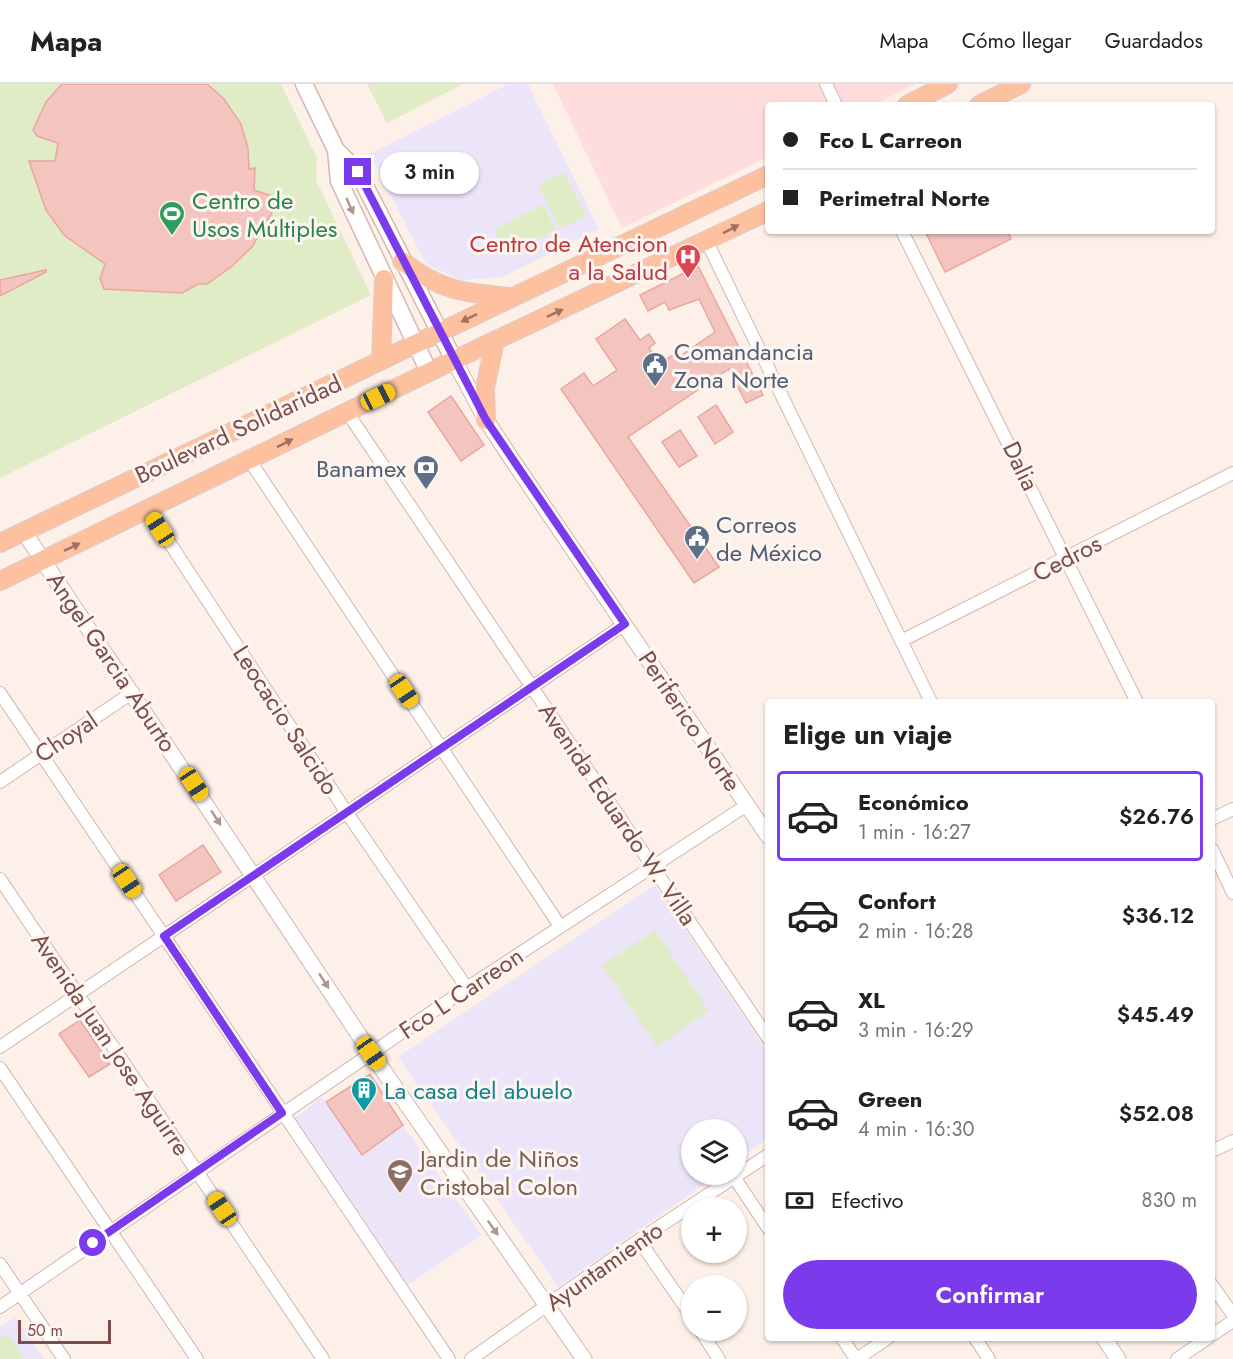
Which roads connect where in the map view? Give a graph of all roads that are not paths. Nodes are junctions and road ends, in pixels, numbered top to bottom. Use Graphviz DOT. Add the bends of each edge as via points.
graph roads {
  1 [pos="304,84"];
  2 [pos="826,84"];
  3 [pos="948,84"];
  4 [pos="1021,84"];
  5 [pos="835,102"];
  6 [pos="913,102"];
  7 [pos="985,102"];
  8 [pos="336,150"];
  9 [pos="765,176"];
  10 [pos="765,213"];
  11 [pos="904,234"];
  12 [pos="707,242"];
  13 [pos="402,261"];
  14 [pos="384,279"];
  15 [pos="508,299"];
  16 [pos="515,331"];
  17 [pos="441,332"];
  18 [pos="495,341"];
  19 [pos="415,344"];
  20 [pos="454,360"];
  21 [pos="381,361"];
  22 [pos="429,372"];
  23 [pos="346,412"];
  24 [pos="486,420"];
  25 [pos="250,461"];
  26 [pos="1233,473"];
  27 [pos="148,510"];
  28 [pos="24,532"];
  29 [pos="0,543"];
  30 [pos="1066,558"];
  31 [pos="43,561"];
  32 [pos="0,581"];
  33 [pos="625,624"];
  34 [pos="901,641"];
  35 [pos="534,687"];
  36 [pos="133,692"];
  37 [pos="0,693"];
  38 [pos="930,699"];
  39 [pos="1136,699"];
  40 [pos="442,749"];
  41 [pos="41,754"];
  42 [pos="0,782"];
  43 [pos="747,805"];
  44 [pos="1233,809"];
  45 [pos="347,813"];
  46 [pos="1215,818"];
  47 [pos="765,832"];
  48 [pos="1215,855"];
  49 [pos="652,866"];
  50 [pos="254,876"];
  51 [pos="0,879"];
  52 [pos="1233,893"];
  53 [pos="560,926"];
  54 [pos="164,936"];
  55 [pos="467,988"];
  56 [pos="77,994"];
  57 [pos="765,1034"];
  58 [pos="0,1047"];
  59 [pos="371,1053"];
  60 [pos="0,1068"];
  61 [pos="282,1113"];
  62 [pos="1233,1141"];
  63 [pos="1215,1150"];
  64 [pos="765,1157"];
  65 [pos="747,1169"];
  66 [pos="197,1172"];
  67 [pos="722,1185"];
  68 [pos="739,1185"];
  69 [pos="765,1224"];
  70 [pos="111,1231"];
  71 [pos="639,1240"];
  72 [pos="0,1264"];
  73 [pos="1215,1289"];
  74 [pos="20,1293"];
  75 [pos="681,1301"];
  76 [pos="547,1305"];
  77 [pos="0,1307"];
  78 [pos="1233,1315"];
  79 [pos="1233,1321"];
  80 [pos="1215,1333"];
  81 [pos="707,1341"];
  82 [pos="844,1341"];
  83 [pos="884,1341"];
  84 [pos="977,1341"];
  85 [pos="1106,1341"];
  86 [pos="1204,1341"];
  87 [pos="64,1359"];
  88 [pos="197,1359"];
  89 [pos="322,1359"];
  90 [pos="449,1359"];
  91 [pos="471,1359"];
  92 [pos="584,1359"];
  93 [pos="719,1359"];
  94 [pos="857,1359"];
  95 [pos="989,1359"];
  96 [pos="1118,1359"];
  97 [pos="1177,1359"];
  1 -- 8 [label="main road"];
  2 -- 5 [label="street"];
  3 -- 6 [label="main road"];
  4 -- 7 [label="main road"];
  8 -- 13 [label="main road, Periferico Norte" via="358,172"];
  8 -- 14 [label="main road, one-way" via="339,182"];
  9 -- 15 [label="main road, Boulevard Solidaridad"];
  12 -- 10 [label="main road, Boulevard Solidaridad, one-way"];
  11 -- 30 [label="street, Dalia"];
  16 -- 12 [label="main road, Boulevard Solidaridad, one-way"];
  12 -- 34 [label="street"];
  13 -- 15 [label="main road" via="425,279 451,289"];
  13 -- 17 [label="main road, Periferico Norte"];
  14 -- 19 [label="main road"];
  14 -- 21 [label="main road"];
  15 -- 16 [label="main road"];
  15 -- 17 [label="main road, Boulevard Solidaridad, one-way"];
  16 -- 18 [label="main road, Boulevard Solidaridad"];
  17 -- 19 [label="main road, Boulevard Solidaridad"];
  17 -- 20 [label="main road, Periferico Norte"];
  18 -- 20 [label="main road, Boulevard Solidaridad"];
  18 -- 24 [label="main road" via="485,388"];
  19 -- 21 [label="main road, Boulevard Solidaridad"];
  19 -- 22 [label="main road"];
  20 -- 22 [label="main road, Boulevard Solidaridad"];
  20 -- 24 [label="street, Periferico Norte"];
  21 -- 28 [label="main road, Boulevard Solidaridad"];
  22 -- 23 [label="main road, Boulevard Solidaridad"];
  25 -- 23 [label="main road, Boulevard Solidaridad, one-way"];
  23 -- 35 [label="street, Avenida Eduardo W. Villa"];
  24 -- 33 [label="street, Periferico Norte"];
  25 -- 27 [label="main road, Boulevard Solidaridad"];
  25 -- 40 [label="street"];
  26 -- 30 [label="street, Cedros"];
  31 -- 27 [label="main road, Boulevard Solidaridad, one-way"];
  27 -- 45 [label="street, Leocacio Salcido"];
  28 -- 29 [label="main road, Boulevard Solidaridad"];
  28 -- 31 [label="street, Angel Garcia Aburto"];
  30 -- 34 [label="street, Cedros"];
  30 -- 39 [label="street, Dalia"];
  31 -- 32 [label="main road, Boulevard Solidaridad"];
  31 -- 36 [label="street, Angel Garcia Aburto"];
  33 -- 35 [label="street"];
  33 -- 43 [label="street, Periferico Norte"];
  34 -- 38 [label="street"];
  35 -- 40 [label="street"];
  35 -- 49 [label="street, Avenida Eduardo W. Villa"];
  36 -- 41 [label="street, Choyal"];
  36 -- 50 [label="street, Angel Garcia Aburto, one-way"];
  37 -- 41 [label="street"];
  40 -- 45 [label="street"];
  40 -- 53 [label="street"];
  41 -- 42 [label="street, Choyal"];
  41 -- 54 [label="street"];
  43 -- 47 [label="street, Periferico Norte"];
  43 -- 49 [label="street, Fco L Carreon"];
  44 -- 46 [label="street"];
  45 -- 50 [label="street"];
  45 -- 55 [label="street, Leocacio Salcido"];
  48 -- 52 [label="street"];
  49 -- 53 [label="street, Fco L Carreon"];
  49 -- 57 [label="street, Avenida Eduardo W. Villa"];
  50 -- 54 [label="street"];
  50 -- 59 [label="street, Angel Garcia Aburto, one-way"];
  51 -- 56 [label="street, Avenida Juan Jose Aguirre"];
  53 -- 55 [label="street, Fco L Carreon"];
  54 -- 56 [label="street"];
  54 -- 61 [label="street"];
  55 -- 59 [label="street, Fco L Carreon"];
  56 -- 58 [label="street"];
  56 -- 66 [label="street, Avenida Juan Jose Aguirre"];
  59 -- 61 [label="street, Fco L Carreon"];
  59 -- 76 [label="street, Angel Garcia Aburto, one-way"];
  60 -- 70 [label="street"];
  61 -- 66 [label="street, Fco L Carreon"];
  61 -- 90 [label="street"];
  62 -- 63 [label="street"];
  64 -- 65 [label="street, Ayuntamiento"];
  66 -- 70 [label="street, Fco L Carreon"];
  66 -- 89 [label="street, Avenida Juan Jose Aguirre"];
  67 -- 71 [label="street, Ayuntamiento"];
  68 -- 69 [label="street"];
  70 -- 74 [label="street, Fco L Carreon"];
  70 -- 88 [label="street"];
  71 -- 75 [label="street"];
  71 -- 76 [label="street, Ayuntamiento"];
  72 -- 74 [label="street"];
  73 -- 78 [label="street"];
  74 -- 77 [label="street, Fco L Carreon"];
  74 -- 87 [label="street"];
  76 -- 91 [label="street, Ayuntamiento"];
  76 -- 92 [label="street, Angel Garcia Aburto"];
  79 -- 80 [label="street"];
  81 -- 93 [label="street"];
  82 -- 94 [label="street"];
  83 -- 94 [label="street"];
  84 -- 95 [label="street"];
  85 -- 96 [label="street"];
  86 -- 97 [label="street"];
}
